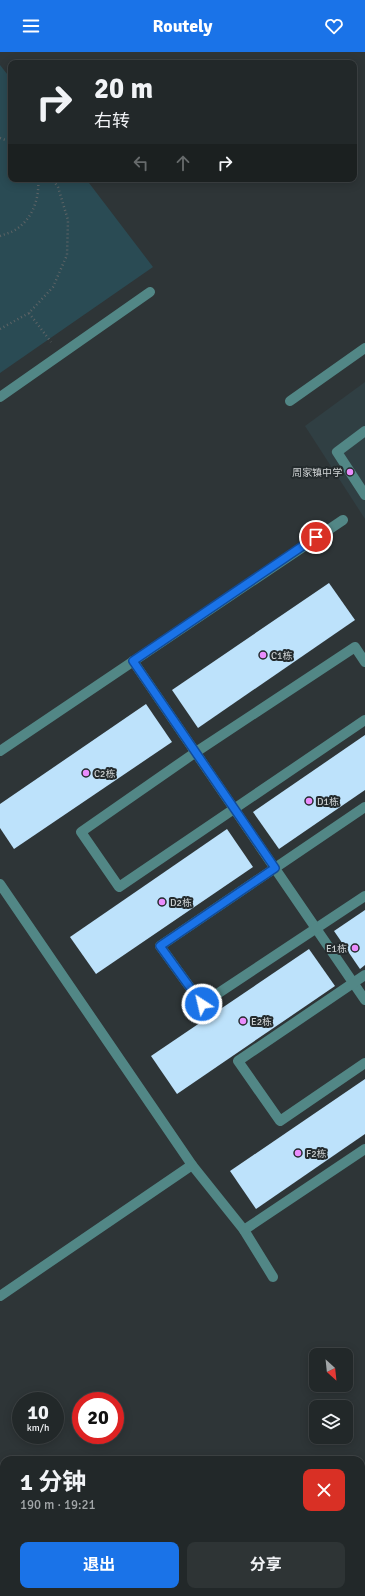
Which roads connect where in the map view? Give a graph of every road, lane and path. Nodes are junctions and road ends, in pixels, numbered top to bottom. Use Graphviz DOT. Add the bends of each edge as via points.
graph roads {
  1 [pos="38,182"];
  2 [pos="54,182"];
  3 [pos="0,236"];
  4 [pos="150,292"];
  5 [pos="29,313"];
  6 [pos="0,329"];
  7 [pos="365,348"];
  8 [pos="60,354"];
  9 [pos="0,397"];
  10 [pos="290,400"];
  11 [pos="365,431"];
  12 [pos="365,494"];
  13 [pos="343,520"];
  14 [pos="133,661"];
  15 [pos="365,662"];
  16 [pos="365,720"];
  17 [pos="0,751"];
  18 [pos="196,752"];
  19 [pos="365,807"];
  20 [pos="235,810"];
  21 [pos="275,868"];
  22 [pos="0,884"];
  23 [pos="365,896"];
  24 [pos="316,929"];
  25 [pos="365,975"];
  26 [pos="353,983"];
  27 [pos="365,1000"];
  28 [pos="365,1063"];
  29 [pos="365,1149"];
  30 [pos="192,1165"];
  31 [pos="244,1230"];
  32 [pos="273,1277"];
  33 [pos="0,1296"];
  1 -- 3 [label="path" via="36,204 28,219 15,230"];
  2 -- 5 [label="path" via="68,220 67,255 53,287"];
  4 -- 8 [label="street"];
  5 -- 6 [label="path"];
  5 -- 8 [label="path"];
  7 -- 10 [label="street"];
  8 -- 9 [label="street"];
  11 -- 12 [label="street" via="337,452"];
  13 -- 14 [label="street"];
  14 -- 17 [label="street"];
  14 -- 18 [label="street"];
  15 -- 18 [label="street" via="355,647"];
  16 -- 20 [label="street"];
  18 -- 20 [label="street"];
  18 -- 20 [label="street" via="81,832 119,887"];
  19 -- 21 [label="street"];
  20 -- 21 [label="street"];
  21 -- 24 [label="street"];
  21 -- 24 [label="street" via="160,946 202,1004"];
  22 -- 30 [label="street"];
  23 -- 24 [label="street"];
  24 -- 26 [label="street"];
  25 -- 26 [label="street"];
  26 -- 27 [label="street"];
  26 -- 28 [label="street" via="238,1061 280,1121"];
  29 -- 31 [label="street"];
  30 -- 31 [label="street"];
  30 -- 33 [label="street"];
  31 -- 32 [label="street"];
}
